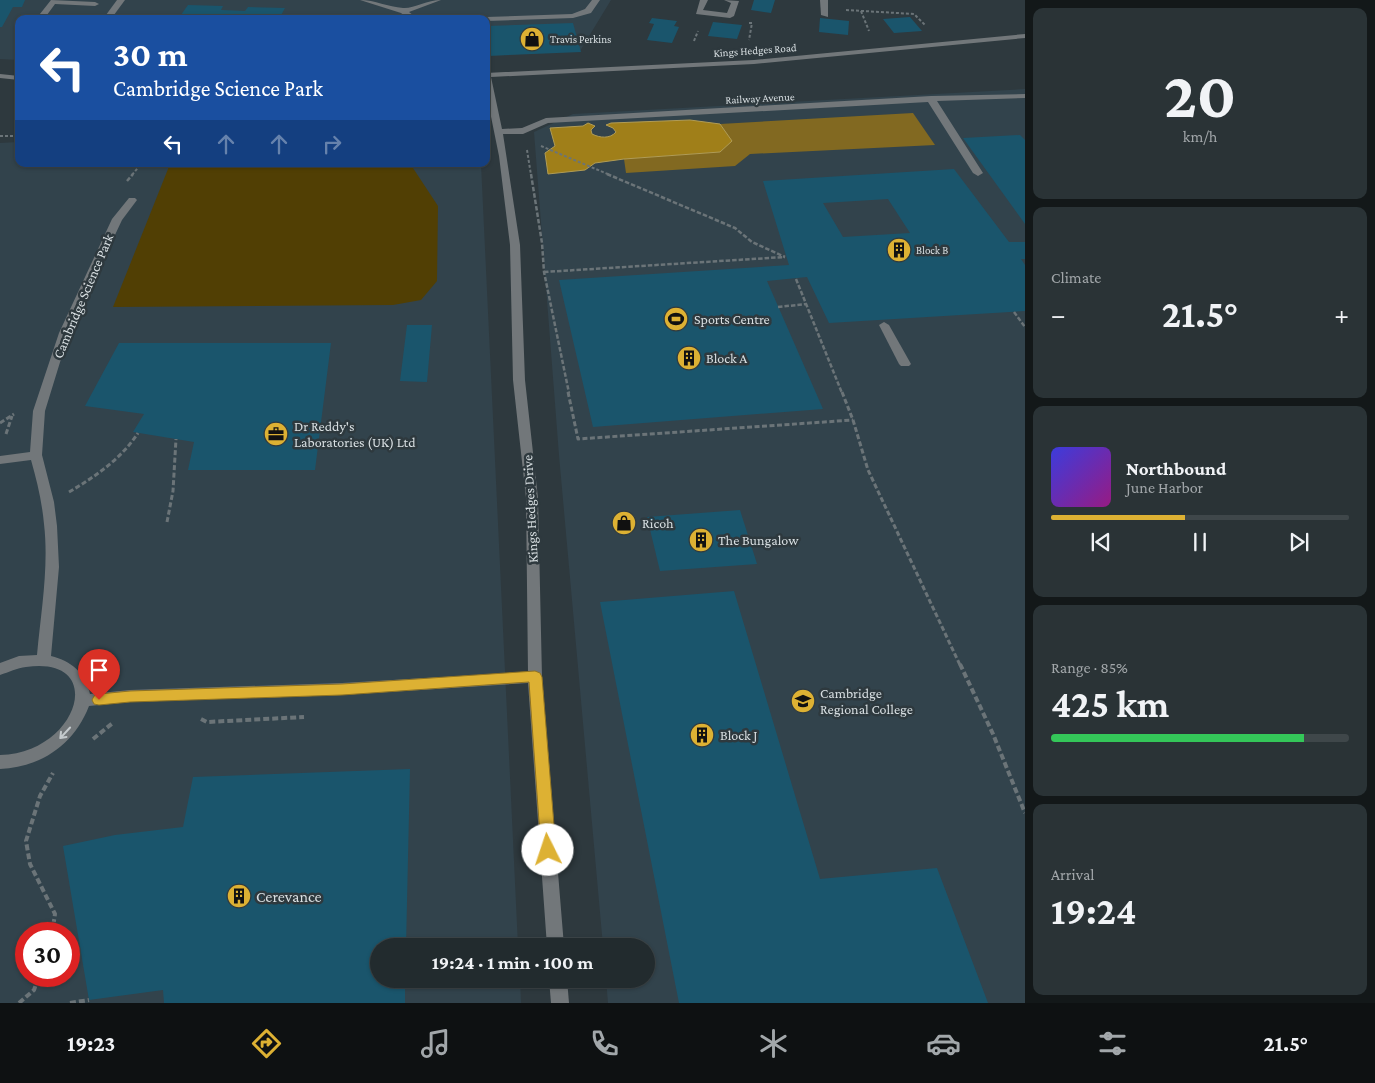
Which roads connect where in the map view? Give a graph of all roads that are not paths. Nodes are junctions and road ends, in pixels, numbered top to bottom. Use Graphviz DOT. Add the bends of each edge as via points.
graph roads {
  1 [pos="121,0"];
  2 [pos="364,0"];
  3 [pos="437,0"];
  4 [pos="596,0"];
  5 [pos="704,0"];
  6 [pos="728,0"];
  7 [pos="54,1"];
  8 [pos="96,4"];
  9 [pos="404,10"];
  10 [pos="43,15"];
  11 [pos="110,15"];
  12 [pos="410,15"];
  13 [pos="490,19"];
  14 [pos="1025,36"];
  15 [pos="490,75"];
  16 [pos="0,76"];
  17 [pos="15,78"];
  18 [pos="490,89"];
  19 [pos="1025,96"];
  20 [pos="931,99"];
  21 [pos="499,132"];
  22 [pos="978,173"];
  23 [pos="132,200"];
  24 [pos="884,325"];
  25 [pos="906,364"];
  26 [pos="36,455"];
  27 [pos="0,460"];
  28 [pos="44,660"];
  29 [pos="0,669"];
  30 [pos="535,677"];
  31 [pos="83,701"];
  32 [pos="1,766"];
  33 [pos="555,938"];
  34 [pos="559,988"];
  35 [pos="560,1003"];
  1 -- 11 [label="street"];
  2 -- 9 [label="street"];
  3 -- 9 [label="street"];
  4 -- 13 [label="street" via="588,11 573,16"];
  5 -- 6 [label="street" via="700,12 730,16 735,1"];
  7 -- 8 [label="street"];
  7 -- 10 [label="street"];
  9 -- 12 [label="street"];
  14 -- 15 [label="street, Kings Hedges Road" via="764,61"];
  16 -- 17 [label="street"];
  18 -- 21 [label="street, Kings Hedges Drive"];
  19 -- 20 [label="street, Railway Avenue"];
  20 -- 21 [label="street, Railway Avenue" via="546,121 523,131"];
  20 -- 22 [label="street"];
  21 -- 30 [label="street, Kings Hedges Drive" via="515,245 518,380 532,498"];
  23 -- 26 [label="street, Cambridge Science Park" via="117,219 64,333 39,411"];
  24 -- 25 [label="street"];
  26 -- 27 [label="street"];
  26 -- 28 [label="street, Cambridge Science Park" via="52,526"];
  28 -- 29 [label="street" via="25,661"];
  28 -- 31 [label="street" via="61,664 74,673 82,686"];
  30 -- 31 [label="street" via="342,689 130,696"];
  30 -- 33 [label="street, Kings Hedges Drive"];
  31 -- 32 [label="street, one-way" via="77,719 65,735 47,749"];
  34 -- 35 [label="street"];
}
